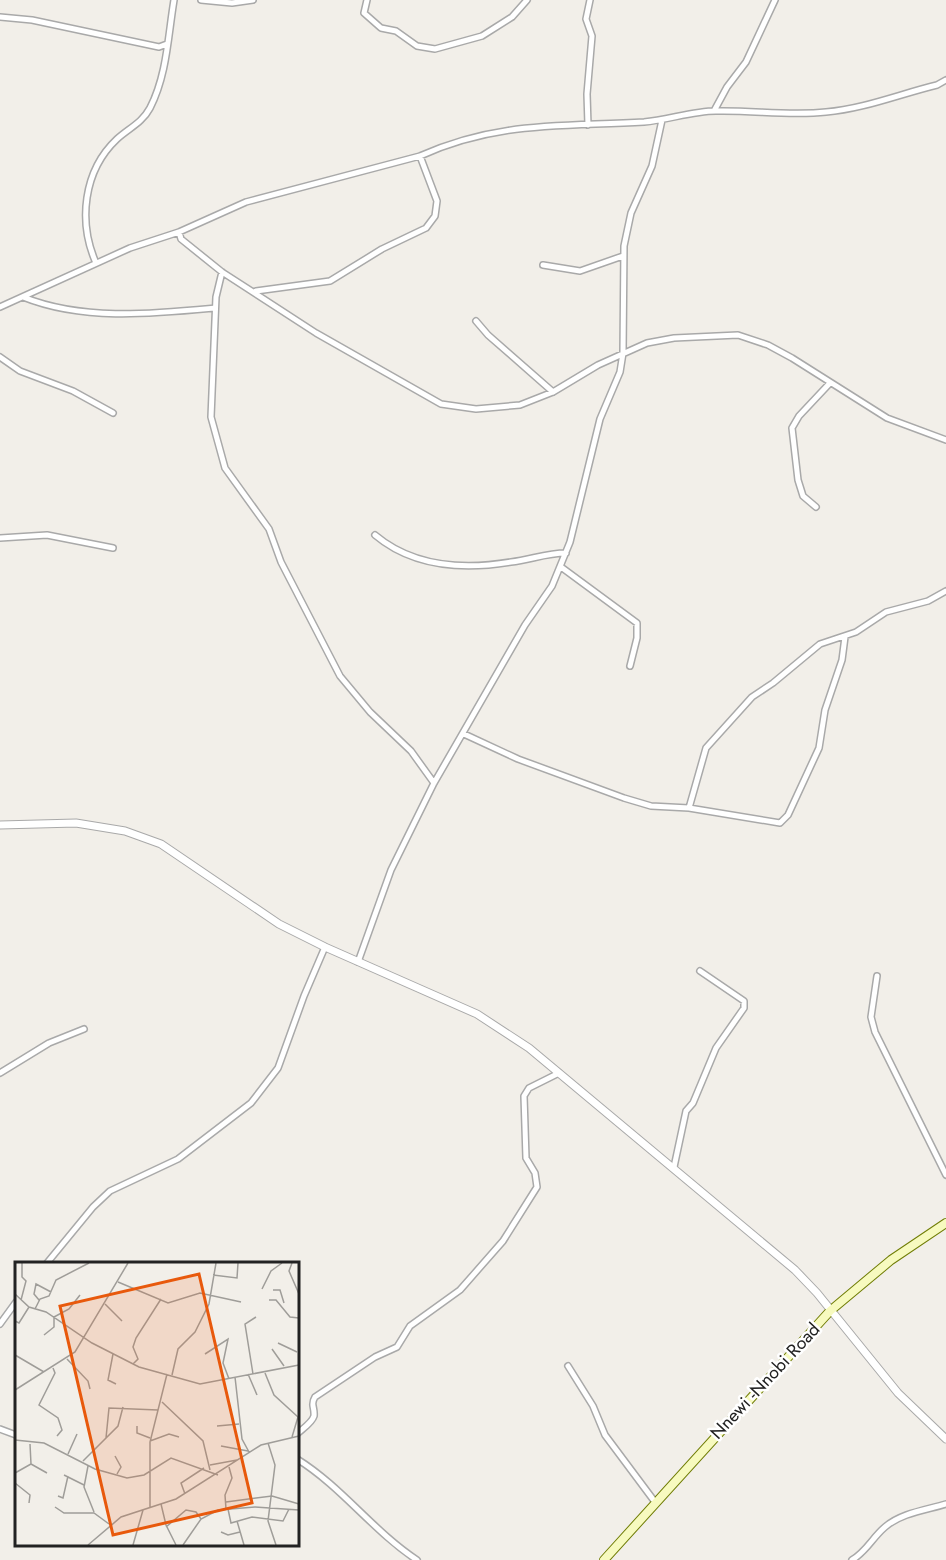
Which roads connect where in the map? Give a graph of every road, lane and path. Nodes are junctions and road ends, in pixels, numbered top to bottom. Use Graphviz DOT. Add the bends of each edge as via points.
graph roads {
  1 [pos="174,0"];
  2 [pos="201,0"];
  3 [pos="253,0"];
  4 [pos="367,0"];
  5 [pos="527,0"];
  6 [pos="590,0"];
  7 [pos="775,0"];
  8 [pos="0,18"];
  9 [pos="167,44"];
  10 [pos="946,80"];
  11 [pos="937,85"];
  12 [pos="946,85"];
  13 [pos="714,111"];
  14 [pos="662,120"];
  15 [pos="588,125"];
  16 [pos="420,156"];
  17 [pos="179,232"];
  18 [pos="623,256"];
  19 [pos="96,263"];
  20 [pos="543,265"];
  21 [pos="222,272"];
  22 [pos="256,291"];
  23 [pos="23,297"];
  24 [pos="0,307"];
  25 [pos="215,308"];
  26 [pos="476,321"];
  27 [pos="623,353"];
  28 [pos="0,357"];
  29 [pos="830,383"];
  30 [pos="553,392"];
  31 [pos="112,413"];
  32 [pos="946,440"];
  33 [pos="816,507"];
  34 [pos="375,535"];
  35 [pos="0,538"];
  36 [pos="113,548"];
  37 [pos="566,553"];
  38 [pos="561,567"];
  39 [pos="946,591"];
  40 [pos="845,637"];
  41 [pos="630,666"];
  42 [pos="464,734"];
  43 [pos="434,783"];
  44 [pos="689,808"];
  45 [pos="0,825"];
  46 [pos="325,947"];
  47 [pos="358,962"];
  48 [pos="700,971"];
  49 [pos="877,976"];
  50 [pos="84,1029"];
  51 [pos="0,1073"];
  52 [pos="559,1073"];
  53 [pos="674,1167"];
  54 [pos="946,1175"];
  55 [pos="946,1223"];
  56 [pos="47,1262"];
  57 [pos="15,1303"];
  58 [pos="830,1311"];
  59 [pos="0,1324"];
  60 [pos="568,1366"];
  61 [pos="0,1429"];
  62 [pos="298,1433"];
  63 [pos="15,1435"];
  64 [pos="946,1440"];
  65 [pos="298,1460"];
  66 [pos="655,1502"];
  67 [pos="946,1504"];
  68 [pos="417,1560"];
  69 [pos="604,1560"];
  70 [pos="852,1560"];
  1 -- 9 [label="street"];
  2 -- 3 [label="street"];
  4 -- 5 [label="street" via="364,13 374,24 396,31 417,46 435,49 482,36 512,17"];
  6 -- 15 [label="street" via="586,19 592,36 586,94"];
  7 -- 13 [label="street" via="746,62"];
  8 -- 9 [label="street" via="32,20 159,47"];
  9 -- 19 [label="street" via="160,88 150,108 139,124 104,154 92,179 84,217"];
  10 -- 11 [label="street"];
  11 -- 12 [label="street"];
  11 -- 13 [label="street" via="828,112"];
  13 -- 14 [label="street"];
  14 -- 15 [label="street"];
  14 -- 18 [label="street" via="650,172 630,213"];
  15 -- 16 [label="street" via="511,128 445,145"];
  16 -- 17 [label="street" via="246,202"];
  16 -- 22 [label="street" via="437,201 435,216 426,228 330,281"];
  17 -- 19 [label="street"];
  17 -- 21 [label="street" via="181,239"];
  18 -- 20 [label="street" via="580,271"];
  18 -- 27 [label="street"];
  19 -- 23 [label="street"];
  21 -- 22 [label="street"];
  21 -- 25 [label="street"];
  22 -- 30 [label="street" via="316,333 441,404 497,409 535,401"];
  23 -- 24 [label="street"];
  23 -- 25 [label="street" via="53,308 134,314"];
  25 -- 43 [label="street" via="211,417 225,468 269,529 281,562 340,676 411,751"];
  26 -- 30 [label="street"];
  27 -- 29 [label="street" via="658,340 738,335 768,345"];
  27 -- 30 [label="street"];
  27 -- 37 [label="street" via="620,372 600,419"];
  28 -- 31 [label="street"];
  29 -- 32 [label="street" via="887,418"];
  29 -- 33 [label="street" via="792,428 800,488 807,501"];
  34 -- 37 [label="street" via="389,546 434,564 496,564"];
  35 -- 36 [label="street" via="46,535"];
  37 -- 38 [label="street"];
  38 -- 41 [label="street" via="637,623"];
  38 -- 42 [label="street"];
  39 -- 40 [label="street" via="928,601 886,612"];
  40 -- 44 [label="street" via="810,650 742,707 706,748"];
  40 -- 44 [label="street" via="819,747 785,819 780,823"];
  42 -- 43 [label="street"];
  42 -- 44 [label="street" via="593,788 651,806"];
  43 -- 47 [label="street" via="391,870"];
  45 -- 46 [label="street" via="76,823 124,831 161,844 279,924"];
  46 -- 47 [label="street"];
  46 -- 56 [label="street" via="278,1068 251,1103 178,1159 110,1191"];
  47 -- 52 [label="street" via="477,1014"];
  48 -- 53 [label="street" via="735,993 744,1001 744,1008 716,1048 686,1111"];
  49 -- 54 [label="street" via="871,1017 875,1032"];
  50 -- 51 [label="street" via="49,1043"];
  52 -- 53 [label="street"];
  52 -- 62 [label="street" via="529,1088 524,1096 526,1158 535,1173 537,1187 503,1241 460,1290 410,1326 397,1347 315,1397 311,1405 314,1416"];
  53 -- 58 [label="street" via="795,1270"];
  55 -- 58 [label="main road, Nnewi -Nnobi Road" via="891,1260"];
  57 -- 59 [label="street"];
  58 -- 64 [label="street" via="898,1393"];
  58 -- 66 [label="main road, Nnewi -Nnobi Road"];
  60 -- 66 [label="street" via="593,1406 605,1435"];
  61 -- 63 [label="street"];
  65 -- 68 [label="street" via="332,1484"];
  66 -- 69 [label="main road, Nnewi -Nnobi Road"];
  67 -- 70 [label="street" via="891,1522 864,1553"];
}
